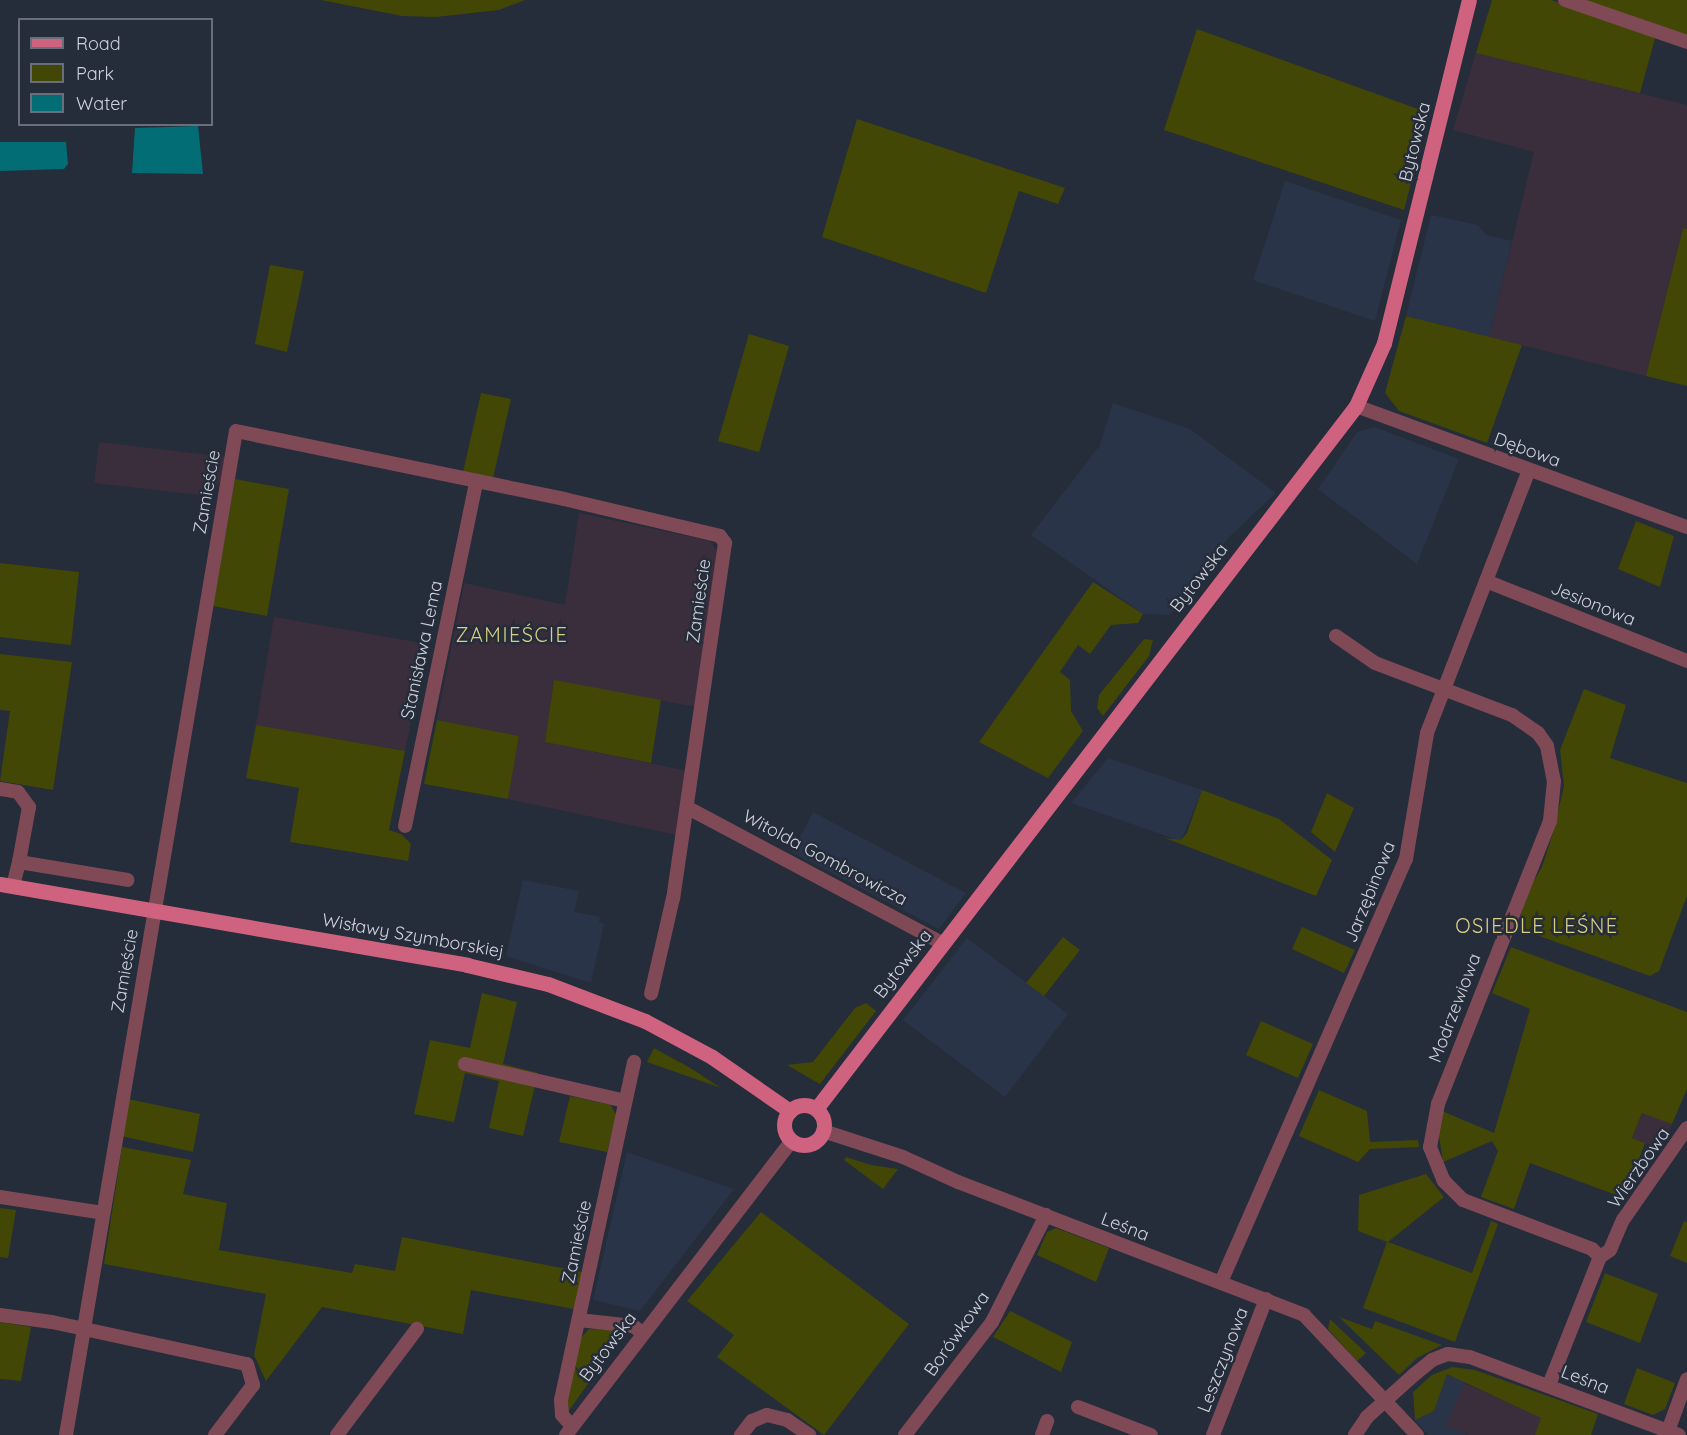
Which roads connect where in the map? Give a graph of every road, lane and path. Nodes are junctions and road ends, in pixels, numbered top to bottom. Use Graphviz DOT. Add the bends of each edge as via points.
graph roads {
  1 [pos="1469,0"];
  2 [pos="1564,0"];
  3 [pos="1687,42"];
  4 [pos="1356,406"];
  5 [pos="1529,470"];
  6 [pos="476,482"];
  7 [pos="1687,527"];
  8 [pos="1486,581"];
  9 [pos="1336,636"];
  10 [pos="1687,661"];
  11 [pos="1442,690"];
  12 [pos="0,789"];
  13 [pos="688,808"];
  14 [pos="405,826"];
  15 [pos="19,862"];
  16 [pos="128,880"];
  17 [pos="6,885"];
  18 [pos="154,910"];
  19 [pos="944,944"];
  20 [pos="651,994"];
  21 [pos="634,1062"];
  22 [pos="465,1064"];
  23 [pos="625,1101"];
  24 [pos="816,1109"];
  25 [pos="789,1111"];
  26 [pos="1687,1128"];
  27 [pos="823,1131"];
  28 [pos="792,1141"];
  29 [pos="0,1197"];
  30 [pos="103,1213"];
  31 [pos="1046,1215"];
  32 [pos="1600,1257"];
  33 [pos="1221,1282"];
  34 [pos="1266,1299"];
  35 [pos="0,1315"];
  36 [pos="579,1320"];
  37 [pos="417,1329"];
  38 [pos="83,1330"];
  39 [pos="643,1333"];
  40 [pos="1687,1379"];
  41 [pos="1549,1385"];
  42 [pos="1386,1401"];
  43 [pos="1078,1407"];
  44 [pos="1047,1421"];
  45 [pos="569,1431"];
  46 [pos="1674,1433"];
  47 [pos="66,1435"];
  48 [pos="215,1435"];
  49 [pos="337,1435"];
  50 [pos="741,1435"];
  51 [pos="809,1435"];
  52 [pos="905,1435"];
  53 [pos="1042,1435"];
  54 [pos="1151,1435"];
  55 [pos="1213,1435"];
  56 [pos="1355,1435"];
  57 [pos="1417,1435"];
  1 -- 4 [label="main road, Bytowska" via="1384,343"];
  2 -- 3 [label="street"];
  4 -- 5 [label="street, Dębowa"];
  4 -- 19 [label="main road, Bytowska"];
  5 -- 7 [label="street, Dębowa"];
  5 -- 8 [label="street, Jarzębinowa"];
  6 -- 13 [label="street, Zamieście" via="708,533 720,536 725,543"];
  6 -- 14 [label="street, Stanisława Lema"];
  6 -- 18 [label="street, Zamieście" via="236,431"];
  8 -- 10 [label="street, Jesionowa"];
  8 -- 11 [label="street, Jarzębinowa"];
  9 -- 11 [label="street, Modrzewiowa" via="1375,663"];
  11 -- 32 [label="street, Modrzewiowa" via="1526,723 1547,747 1554,781 1545,839 1438,1104 1430,1135 1433,1159 1444,1180 1463,1200 1592,1249"];
  11 -- 33 [label="street, Jarzębinowa" via="1423,749 1406,859"];
  12 -- 15 [label="street" via="18,792 29,807"];
  13 -- 19 [label="street, Witolda Gombrowicza"];
  13 -- 20 [label="street, Zamieście"];
  15 -- 16 [label="street"];
  15 -- 17 [label="street"];
  17 -- 18 [label="main road, Wisławy Szymborskiej"];
  18 -- 25 [label="main road, Wisławy Szymborskiej" via="467,965 548,984 645,1021 712,1057"];
  18 -- 30 [label="street, Zamieście"];
  19 -- 24 [label="main road, Bytowska"];
  21 -- 23 [label="street, Zamieście"];
  22 -- 23 [label="street"];
  23 -- 36 [label="street, Zamieście"];
  24 -- 25 [label="main road" via="802,1105"];
  24 -- 27 [label="main road" via="823,1121"];
  25 -- 28 [label="main road" via="784,1127"];
  26 -- 32 [label="street, Wierzbowa" via="1628,1212 1610,1250"];
  27 -- 28 [label="main road" via="810,1143"];
  27 -- 31 [label="street, Leśna" via="903,1157"];
  28 -- 39 [label="street, Bytowska"];
  29 -- 30 [label="street"];
  30 -- 38 [label="street, Zamieście"];
  31 -- 33 [label="street, Leśna"];
  31 -- 52 [label="street, Borówkowa" via="992,1322"];
  32 -- 41 [label="street"];
  33 -- 34 [label="street, Leśna"];
  34 -- 42 [label="street, Leśna" via="1314,1322"];
  34 -- 55 [label="street, Leszczynowa"];
  35 -- 38 [label="street"];
  36 -- 39 [label="street" via="633,1326"];
  36 -- 45 [label="street, Zamieście" via="561,1400"];
  37 -- 49 [label="street"];
  38 -- 47 [label="street, Zamieście"];
  38 -- 48 [label="street" via="247,1364 253,1385"];
  39 -- 45 [label="street, Bytowska"];
  40 -- 46 [label="street"];
  41 -- 42 [label="street, Leśna" via="1470,1357 1448,1354 1432,1360"];
  41 -- 46 [label="street, Leśna"];
  42 -- 56 [label="street"];
  42 -- 57 [label="street, Leśna"];
  43 -- 54 [label="street"];
  44 -- 53 [label="street"];
  50 -- 51 [label="street" via="752,1421 767,1415 787,1420"];
}
